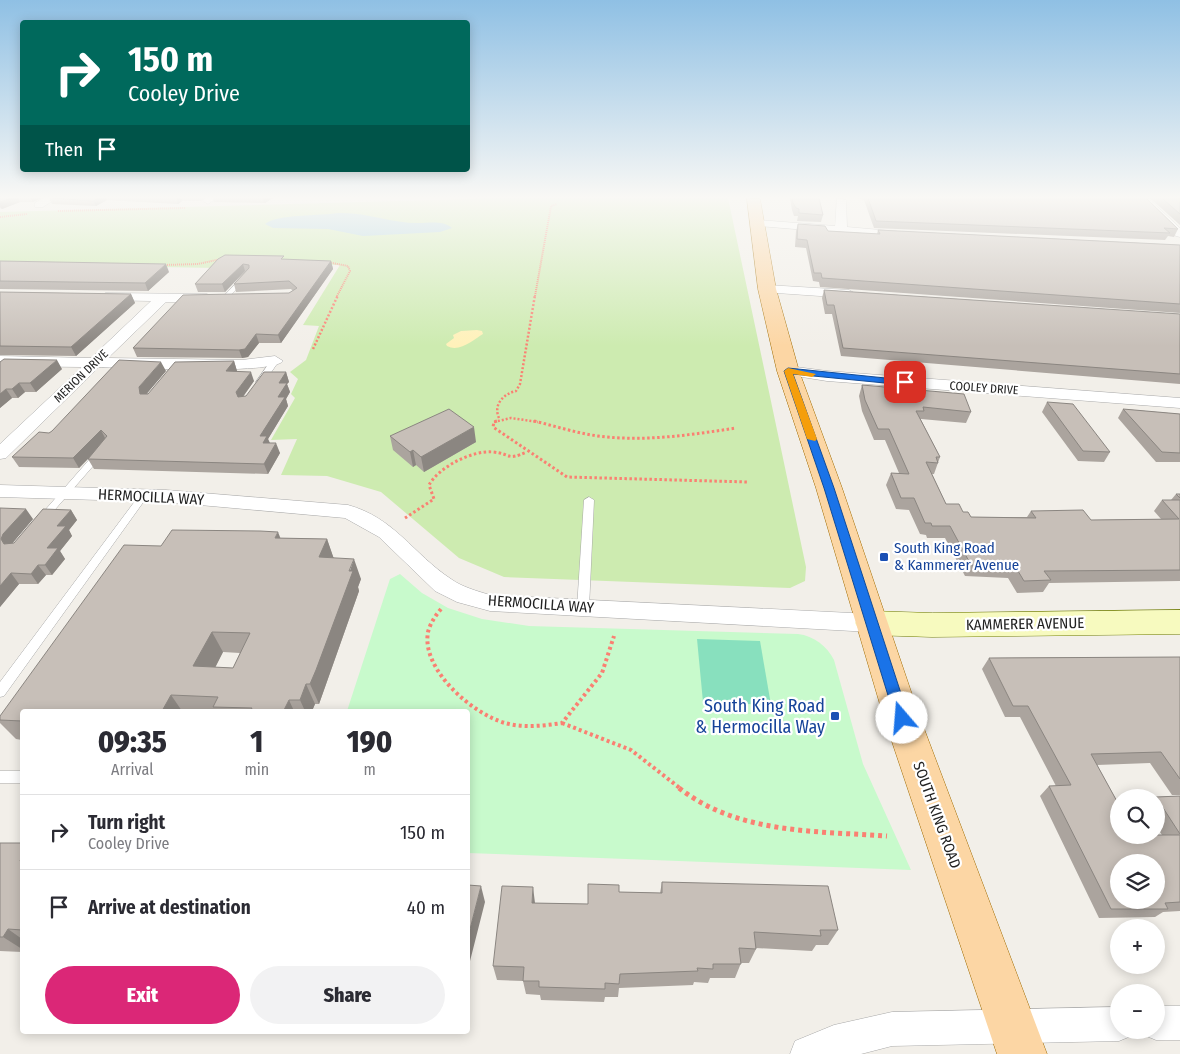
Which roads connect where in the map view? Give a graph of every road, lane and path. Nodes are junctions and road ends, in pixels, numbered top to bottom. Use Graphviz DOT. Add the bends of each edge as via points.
graph roads {
  1 [pos="544,247"];
  2 [pos="761,247"];
  3 [pos="222,259"];
  4 [pos="320,261"];
  5 [pos="160,265"];
  6 [pos="247,274"];
  7 [pos="766,288"];
  8 [pos="97,296"];
  9 [pos="868,296"];
  10 [pos="162,298"];
  11 [pos="224,298"];
  12 [pos="244,298"];
  13 [pos="313,349"];
  14 [pos="275,361"];
  15 [pos="94,363"];
  16 [pos="4,364"];
  17 [pos="788,371"];
  18 [pos="255,390"];
  19 [pos="1180,404"];
  20 [pos="499,418"];
  21 [pos="736,428"];
  22 [pos="107,445"];
  23 [pos="527,452"];
  24 [pos="0,454"];
  25 [pos="748,482"];
  26 [pos="0,491"];
  27 [pos="66,493"];
  28 [pos="144,495"];
  29 [pos="589,500"];
  30 [pos="405,518"];
  31 [pos="33,530"];
  32 [pos="583,608"];
  33 [pos="441,609"];
  34 [pos="1180,622"];
  35 [pos="871,623"];
  36 [pos="614,636"];
  37 [pos="0,692"];
  38 [pos="562,723"];
  39 [pos="0,777"];
  40 [pos="20,777"];
  41 [pos="886,836"];
  42 [pos="1165,1023"];
  43 [pos="1180,1023"];
  44 [pos="1110,1025"];
  45 [pos="1017,1040"];
  46 [pos="808,1054"];
  1 -- 20 [label="path" via="520,384 516,390 509,391 497,406"];
  2 -- 7 [label="main road, SOUTH KING ROAD"];
  3 -- 5 [label="path" via="198,264"];
  4 -- 13 [label="path" via="341,263 350,271"];
  6 -- 11 [label="lane"];
  7 -- 9 [label="street"];
  7 -- 17 [label="main road, SOUTH KING ROAD"];
  8 -- 10 [label="street"];
  10 -- 11 [label="street"];
  10 -- 15 [label="street, MERION DRIVE"];
  11 -- 12 [label="street"];
  14 -- 15 [label="street" via="174,369"];
  14 -- 18 [label="lane"];
  15 -- 16 [label="street"];
  15 -- 24 [label="street, MERION DRIVE"];
  17 -- 19 [label="street, COOLEY DRIVE"];
  17 -- 35 [label="main road, SOUTH KING ROAD"];
  20 -- 21 [label="path" via="511,416 578,433 622,439 659,439"];
  20 -- 23 [label="path" via="494,427"];
  22 -- 27 [label="lane"];
  23 -- 25 [label="path" via="567,477"];
  23 -- 30 [label="path" via="512,458 493,452 480,453 441,471 429,485 434,499"];
  26 -- 27 [label="street, HERMOCILLA WAY"];
  27 -- 28 [label="street, HERMOCILLA WAY"];
  27 -- 31 [label="lane"];
  28 -- 32 [label="street, HERMOCILLA WAY" via="348,512 386,532 442,585 464,596 490,603"];
  28 -- 37 [label="lane"];
  29 -- 32 [label="lane"];
  32 -- 35 [label="street, HERMOCILLA WAY"];
  33 -- 38 [label="path" via="432,620 428,634 430,650 449,688 483,714 504,723 523,726"];
  34 -- 35 [label="street, KAMMERER AVENUE"];
  35 -- 45 [label="main road, SOUTH KING ROAD"];
  36 -- 38 [label="path" via="607,666 596,684"];
  38 -- 41 [label="path" via="631,750 693,799 735,819 784,829"];
  39 -- 40 [label="lane"];
  42 -- 43 [label="street"];
  44 -- 45 [label="street"];
  45 -- 46 [label="street" via="892,1029"];
}
